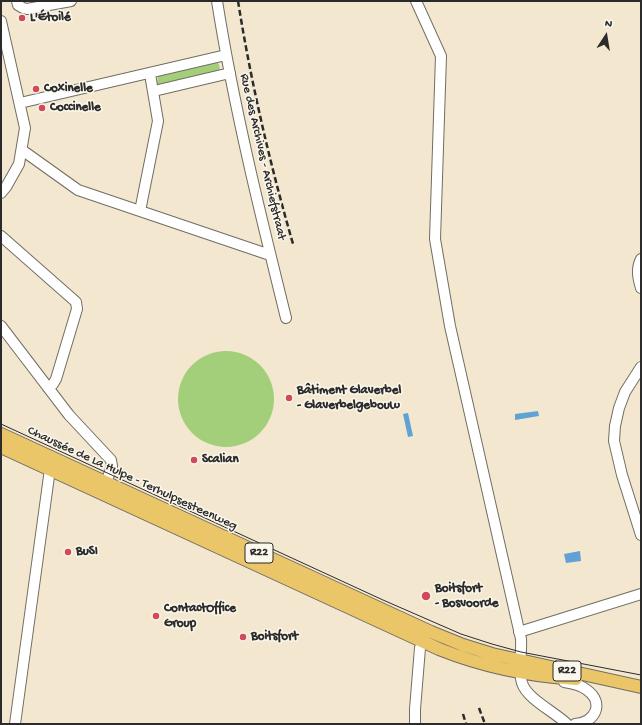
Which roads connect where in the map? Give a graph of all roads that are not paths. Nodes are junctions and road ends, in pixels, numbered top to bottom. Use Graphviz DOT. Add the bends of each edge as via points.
graph roads {
  1 [pos="17,1"];
  2 [pos="71,1"];
  3 [pos="217,1"];
  4 [pos="418,1"];
  5 [pos="1,22"];
  6 [pos="226,55"];
  7 [pos="150,74"];
  8 [pos="230,74"];
  9 [pos="154,91"];
  10 [pos="20,104"];
  11 [pos="22,150"];
  12 [pos="1,193"];
  13 [pos="140,211"];
  14 [pos="1,236"];
  15 [pos="270,255"];
  16 [pos="641,259"];
  17 [pos="641,288"];
  18 [pos="286,318"];
  19 [pos="1,326"];
  20 [pos="641,367"];
  21 [pos="48,388"];
  22 [pos="1,434"];
  23 [pos="1,448"];
  24 [pos="50,469"];
  25 [pos="106,483"];
  26 [pos="641,535"];
  27 [pos="641,594"];
  28 [pos="519,632"];
  29 [pos="422,642"];
  30 [pos="521,666"];
  31 [pos="544,676"];
  32 [pos="613,681"];
  33 [pos="641,687"];
  34 [pos="565,722"];
  35 [pos="15,724"];
  36 [pos="415,724"];
  37 [pos="578,724"];
  1 -- 2 [label="street" via="18,5 28,9"];
  3 -- 6 [label="street, Rue des Archives - Archiefstraat"];
  4 -- 28 [label="street" via="441,56 435,239 450,326"];
  5 -- 10 [label="street"];
  6 -- 7 [label="street"];
  6 -- 8 [label="street, Rue des Archives - Archiefstraat"];
  7 -- 9 [label="street"];
  7 -- 10 [label="street"];
  8 -- 9 [label="street"];
  8 -- 15 [label="street, Rue des Archives - Archiefstraat"];
  9 -- 13 [label="street" via="158,121"];
  10 -- 11 [label="street" via="26,128"];
  11 -- 12 [label="street" via="19,164"];
  11 -- 13 [label="street" via="78,190"];
  13 -- 15 [label="street"];
  14 -- 21 [label="street" via="76,302 77,309 56,379"];
  15 -- 18 [label="street, Rue des Archives - Archiefstraat"];
  16 -- 17 [label="street" via="638,279"];
  19 -- 21 [label="street"];
  20 -- 26 [label="street" via="625,392 619,408 614,441"];
  21 -- 25 [label="street" via="111,460 112,466"];
  22 -- 25 [label="main road, Chaussée de La Hulpe - Terhulpsesteenweg / R22"];
  23 -- 24 [label="main road, Chaussée de La Hulpe - Terhulpsesteenweg / R22"];
  24 -- 29 [label="main road, Chaussée de La Hulpe - Terhulpsesteenweg / R22"];
  24 -- 35 [label="street"];
  25 -- 30 [label="main road, Chaussée de La Hulpe - Terhulpsesteenweg / R22" via="431,632"];
  27 -- 28 [label="street"];
  28 -- 30 [label="street"];
  29 -- 30 [label="main road, Chaussée de La Hulpe - Terhulpsesteenweg / R22" via="476,663"];
  29 -- 36 [label="street"];
  30 -- 31 [label="main road, Chaussée de La Hulpe - Terhulpsesteenweg / R22"];
  30 -- 32 [label="main road, Chaussée de La Hulpe - Terhulpsesteenweg / R22"];
  30 -- 34 [label="street" via="525,690"];
  31 -- 32 [label="main road, Chaussée de La Hulpe - Terhulpsesteenweg / R22"];
  31 -- 37 [label="street" via="583,687 592,694 596,710 590,719"];
  32 -- 33 [label="main road, R22"];
  34 -- 37 [label="street"];
}
